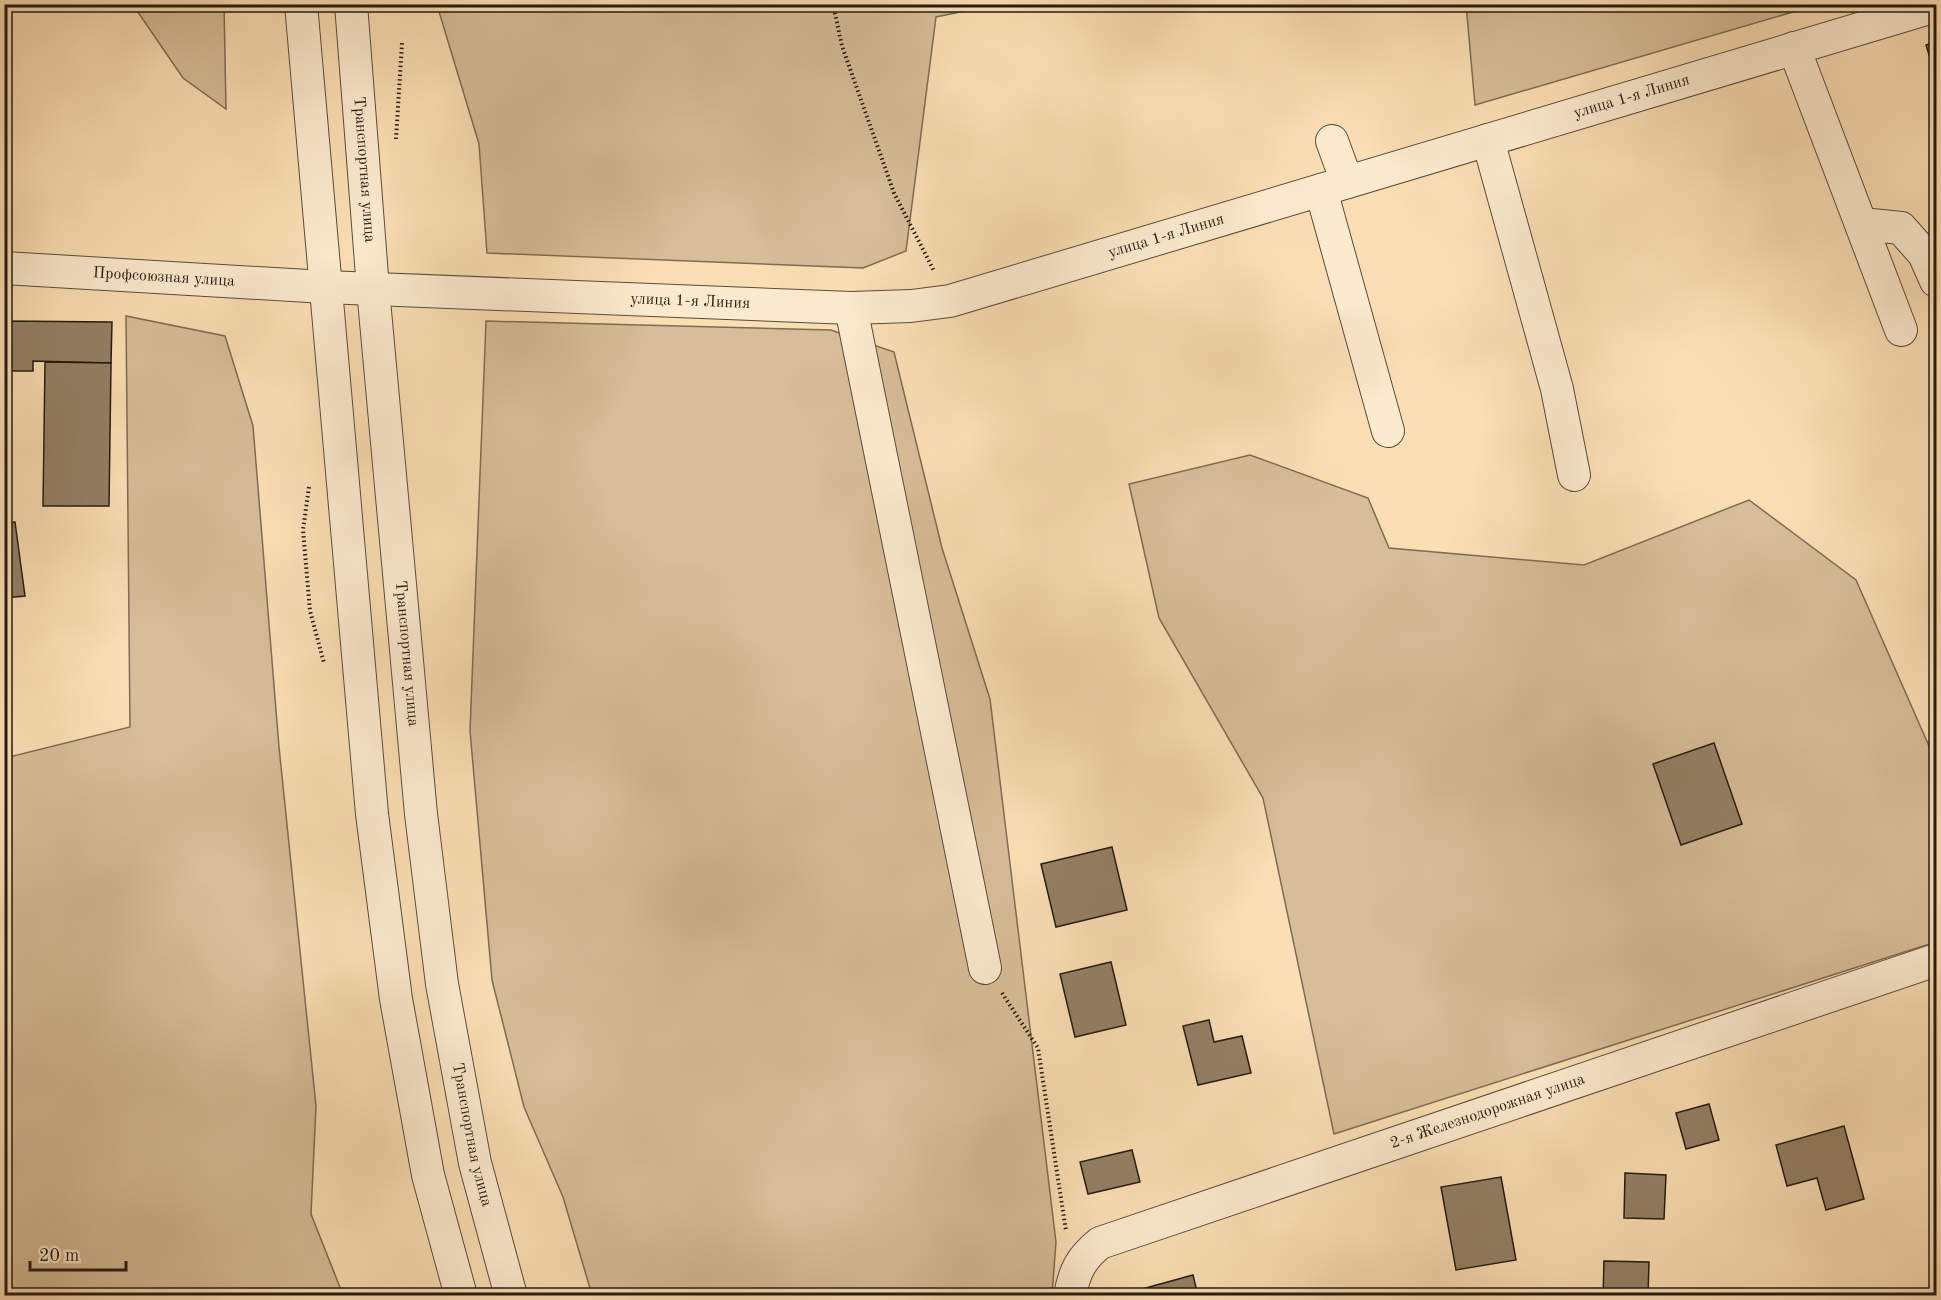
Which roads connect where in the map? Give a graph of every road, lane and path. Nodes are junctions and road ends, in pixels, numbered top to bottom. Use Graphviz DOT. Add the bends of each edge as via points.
graph roads {
  1 [pos="301,4"];
  2 [pos="351,4"];
  3 [pos="833,4"];
  4 [pos="1936,6"];
  5 [pos="402,44"];
  6 [pos="1794,48"];
  7 [pos="1488,140"];
  8 [pos="1332,141"];
  9 [pos="396,147"];
  10 [pos="1334,186"];
  11 [pos="1862,224"];
  12 [pos="4,268"];
  13 [pos="1936,281"];
  14 [pos="325,287"];
  15 [pos="373,289"];
  16 [pos="950,301"];
  17 [pos="851,308"];
  18 [pos="1901,330"];
  19 [pos="1388,431"];
  20 [pos="1574,474"];
  21 [pos="1936,960"];
  22 [pos="985,968"];
  23 [pos="1072,1286"];
  24 [pos="461,1296"];
  25 [pos="511,1296"];
  1 -- 14 [label="street"];
  2 -- 15 [label="street, Транспортная улица"];
  3 -- 16 [label="path" via="842,46 894,193"];
  4 -- 6 [label="street, улица 1-я Линия"];
  5 -- 9 [label="path"];
  6 -- 7 [label="street, улица 1-я Линия"];
  6 -- 11 [label="street"];
  7 -- 10 [label="street, улица 1-я Линия"];
  7 -- 20 [label="street" via="1557,388"];
  8 -- 10 [label="street"];
  10 -- 16 [label="street, улица 1-я Линия"];
  10 -- 19 [label="street"];
  11 -- 13 [label="street" via="1901,228 1923,254"];
  11 -- 18 [label="street"];
  12 -- 14 [label="street, Профсоюзная улица"];
  14 -- 15 [label="street, Профсоюзная улица"];
  14 -- 24 [label="street" via="372,814 396,999 428,1175"];
  15 -- 17 [label="street, улица 1-я Линия"];
  15 -- 25 [label="street, Транспортная улица" via="421,814 442,984 475,1163"];
  16 -- 17 [label="street, улица 1-я Линия"];
  17 -- 22 [label="street"];
  21 -- 23 [label="street, 2-я Железнодорожная улица" via="1100,1243 1084,1255"];
  22 -- 23 [label="path" via="1038,1048"];
}
